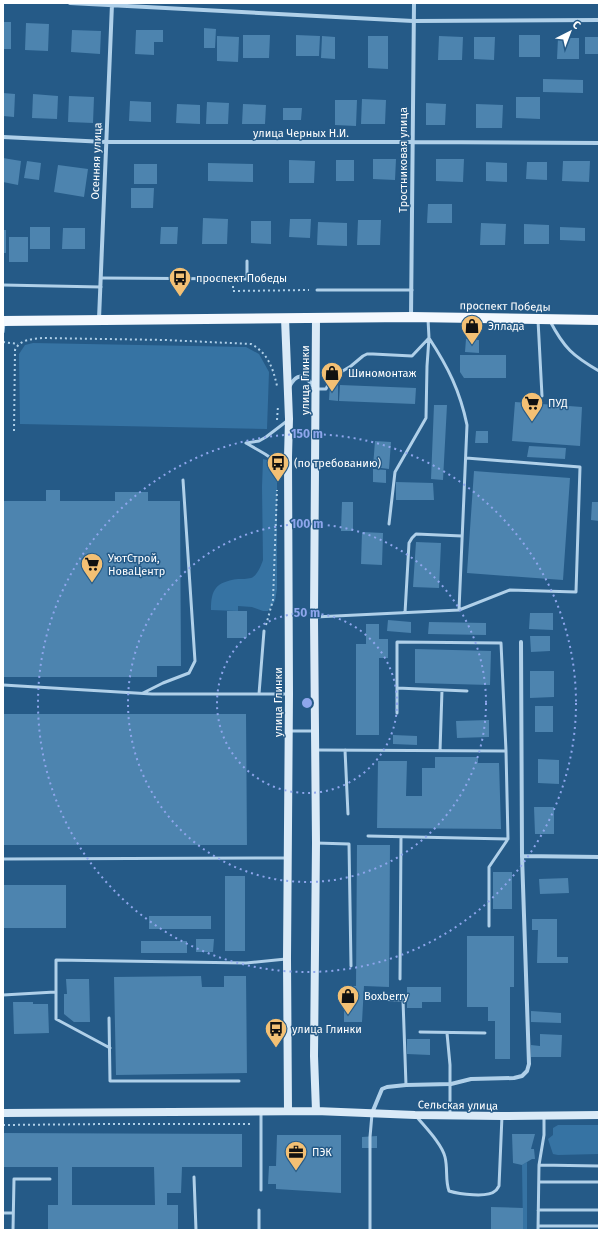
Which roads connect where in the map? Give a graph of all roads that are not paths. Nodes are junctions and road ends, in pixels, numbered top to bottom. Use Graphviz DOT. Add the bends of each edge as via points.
graph roads {
  1 [pos="70,3"];
  2 [pos="414,3"];
  3 [pos="112,4"];
  4 [pos="599,20"];
  5 [pos="413,21"];
  6 [pos="3,137"];
  7 [pos="106,142"];
  8 [pos="412,142"];
  9 [pos="599,143"];
  10 [pos="247,261"];
  11 [pos="101,278"];
  12 [pos="3,285"];
  13 [pos="100,287"];
  14 [pos="317,290"];
  15 [pos="412,290"];
  16 [pos="411,317"];
  17 [pos="428,317"];
  18 [pos="285,318"];
  19 [pos="316,318"];
  20 [pos="538,319"];
  21 [pos="549,319"];
  22 [pos="99,320"];
  23 [pos="599,320"];
  24 [pos="3,321"];
  25 [pos="3,332"];
  26 [pos="430,338"];
  27 [pos="599,371"];
  28 [pos="288,389"];
  29 [pos="316,389"];
  30 [pos="542,396"];
  31 [pos="289,419"];
  32 [pos="466,458"];
  33 [pos="288,476"];
  34 [pos="183,480"];
  35 [pos="389,524"];
  36 [pos="462,536"];
  37 [pos="459,610"];
  38 [pos="405,613"];
  39 [pos="314,617"];
  40 [pos="264,631"];
  41 [pos="521,642"];
  42 [pos="3,685"];
  43 [pos="397,688"];
  44 [pos="442,690"];
  45 [pos="467,691"];
  46 [pos="141,694"];
  47 [pos="259,694"];
  48 [pos="289,694"];
  49 [pos="396,713"];
  50 [pos="289,731"];
  51 [pos="315,731"];
  52 [pos="315,750"];
  53 [pos="346,750"];
  54 [pos="440,750"];
  55 [pos="506,751"];
  56 [pos="348,814"];
  57 [pos="368,836"];
  58 [pos="401,837"];
  59 [pos="508,839"];
  60 [pos="316,843"];
  61 [pos="522,856"];
  62 [pos="599,857"];
  63 [pos="288,858"];
  64 [pos="3,859"];
  65 [pos="489,926"];
  66 [pos="287,959"];
  67 [pos="351,966"];
  68 [pos="400,979"];
  69 [pos="55,992"];
  70 [pos="3,995"];
  71 [pos="371,998"];
  72 [pos="109,1018"];
  73 [pos="420,1032"];
  74 [pos="447,1032"];
  75 [pos="485,1033"];
  76 [pos="110,1048"];
  77 [pos="239,1081"];
  78 [pos="451,1084"];
  79 [pos="406,1085"];
  80 [pos="260,1111"];
  81 [pos="288,1111"];
  82 [pos="316,1111"];
  83 [pos="3,1113"];
  84 [pos="372,1113"];
  85 [pos="415,1115"];
  86 [pos="544,1115"];
  87 [pos="599,1115"];
  88 [pos="450,1116"];
  89 [pos="502,1116"];
  90 [pos="539,1165"];
  91 [pos="599,1166"];
  92 [pos="194,1177"];
  93 [pos="50,1179"];
  94 [pos="539,1182"];
  95 [pos="599,1182"];
  96 [pos="261,1190"];
  97 [pos="259,1210"];
  98 [pos="538,1210"];
  99 [pos="599,1210"];
  100 [pos="3,1213"];
  101 [pos="12,1213"];
  102 [pos="538,1226"];
  103 [pos="599,1226"];
  104 [pos="13,1230"];
  105 [pos="196,1230"];
  106 [pos="259,1230"];
  107 [pos="370,1230"];
  108 [pos="538,1230"];
  1 -- 3 [label="street"];
  2 -- 5 [label="street, Тростниковая улица"];
  3 -- 5 [label="street"];
  3 -- 7 [label="street, Осенняя улица"];
  4 -- 5 [label="street"];
  5 -- 8 [label="street, Тростниковая улица"];
  6 -- 7 [label="street, улица Черных Н.И."];
  7 -- 8 [label="street, улица Черных Н.И."];
  7 -- 11 [label="street, Осенняя улица"];
  8 -- 9 [label="street, улица Черных Н.И."];
  8 -- 15 [label="street, Тростниковая улица"];
  10 -- 11 [label="lane" via="247,279"];
  11 -- 13 [label="street, Осенняя улица"];
  12 -- 13 [label="lane"];
  13 -- 22 [label="street, Осенняя улица"];
  14 -- 15 [label="lane"];
  15 -- 16 [label="street, Тростниковая улица"];
  16 -- 17 [label="main road, проспект Победы"];
  16 -- 19 [label="main road, проспект Победы"];
  17 -- 20 [label="main road, проспект Победы"];
  17 -- 26 [label="lane"];
  18 -- 19 [label="main road, проспект Победы"];
  18 -- 22 [label="main road, проспект Победы"];
  18 -- 28 [label="main road, улица Глинки"];
  19 -- 29 [label="main road, улица Глинки"];
  20 -- 21 [label="main road, проспект Победы"];
  20 -- 30 [label="lane"];
  21 -- 23 [label="main road, проспект Победы"];
  21 -- 27 [label="lane" via="567,349 582,362"];
  22 -- 24 [label="main road, проспект Победы"];
  24 -- 25 [label="lane"];
  26 -- 29 [label="lane" via="412,356 363,356 331,378 326,389"];
  26 -- 32 [label="lane" via="445,363 460,397 468,425"];
  26 -- 35 [label="lane" via="426,418 395,472"];
  28 -- 29 [label="street" via="293,380 303,376"];
  28 -- 31 [label="main road, улица Глинки"];
  29 -- 39 [label="main road, улица Глинки"];
  31 -- 33 [label="main road, улица Глинки"];
  31 -- 33 [label="lane" via="259,441 246,443 286,468"];
  32 -- 36 [label="lane"];
  32 -- 37 [label="lane" via="580,467 576,592 510,590"];
  33 -- 48 [label="main road, улица Глинки"];
  34 -- 46 [label="lane" via="195,661 189,673"];
  36 -- 37 [label="lane"];
  36 -- 38 [label="lane" via="416,534 412,538 409,543"];
  37 -- 38 [label="lane"];
  38 -- 39 [label="lane"];
  39 -- 51 [label="main road, улица Глинки"];
  40 -- 47 [label="lane"];
  41 -- 61 [label="street"];
  42 -- 46 [label="lane"];
  43 -- 44 [label="lane"];
  43 -- 49 [label="lane"];
  43 -- 55 [label="lane" via="398,642 501,643"];
  44 -- 45 [label="lane"];
  44 -- 54 [label="lane"];
  46 -- 47 [label="lane"];
  47 -- 48 [label="lane"];
  48 -- 50 [label="main road, улица Глинки"];
  50 -- 51 [label="lane"];
  50 -- 63 [label="main road, улица Глинки"];
  51 -- 52 [label="main road, улица Глинки"];
  52 -- 53 [label="lane"];
  52 -- 60 [label="main road, улица Глинки"];
  53 -- 54 [label="lane"];
  53 -- 56 [label="lane"];
  54 -- 55 [label="lane"];
  55 -- 59 [label="lane"];
  57 -- 58 [label="lane"];
  58 -- 59 [label="lane"];
  58 -- 68 [label="lane"];
  59 -- 65 [label="lane" via="490,867"];
  60 -- 67 [label="lane" via="349,844"];
  60 -- 82 [label="main road, улица Глинки"];
  61 -- 62 [label="street"];
  61 -- 78 [label="street" via="529,1064 527,1071 522,1076 514,1078 471,1080"];
  63 -- 64 [label="lane"];
  63 -- 66 [label="main road, улица Глинки"];
  66 -- 69 [label="lane" via="246,963 56,960"];
  66 -- 81 [label="main road, улица Глинки"];
  69 -- 70 [label="lane"];
  69 -- 76 [label="lane" via="56,1019"];
  71 -- 79 [label="lane" via="403,1000"];
  72 -- 76 [label="lane"];
  73 -- 74 [label="lane"];
  74 -- 75 [label="lane"];
  74 -- 78 [label="lane"];
  76 -- 77 [label="lane" via="110,1081"];
  78 -- 79 [label="street"];
  78 -- 88 [label="lane"];
  79 -- 84 [label="street" via="382,1089"];
  80 -- 81 [label="main road"];
  80 -- 83 [label="main road"];
  80 -- 96 [label="lane"];
  81 -- 82 [label="main road"];
  82 -- 84 [label="main road, Сельская улица"];
  84 -- 85 [label="main road, Сельская улица"];
  84 -- 107 [label="lane"];
  85 -- 88 [label="main road, Сельская улица"];
  85 -- 89 [label="lane" via="445,1155 446,1184 449,1191 457,1194 488,1194 495,1192 499,1186"];
  86 -- 87 [label="main road, Сельская улица"];
  86 -- 89 [label="main road, Сельская улица"];
  86 -- 90 [label="lane"];
  88 -- 89 [label="main road, Сельская улица"];
  90 -- 91 [label="lane"];
  90 -- 94 [label="lane"];
  92 -- 105 [label="lane"];
  93 -- 101 [label="lane" via="14,1179"];
  94 -- 95 [label="lane"];
  94 -- 98 [label="lane"];
  97 -- 106 [label="lane"];
  98 -- 99 [label="lane"];
  98 -- 102 [label="lane"];
  100 -- 101 [label="lane"];
  101 -- 104 [label="lane"];
  102 -- 103 [label="lane"];
  102 -- 108 [label="lane"];
}
